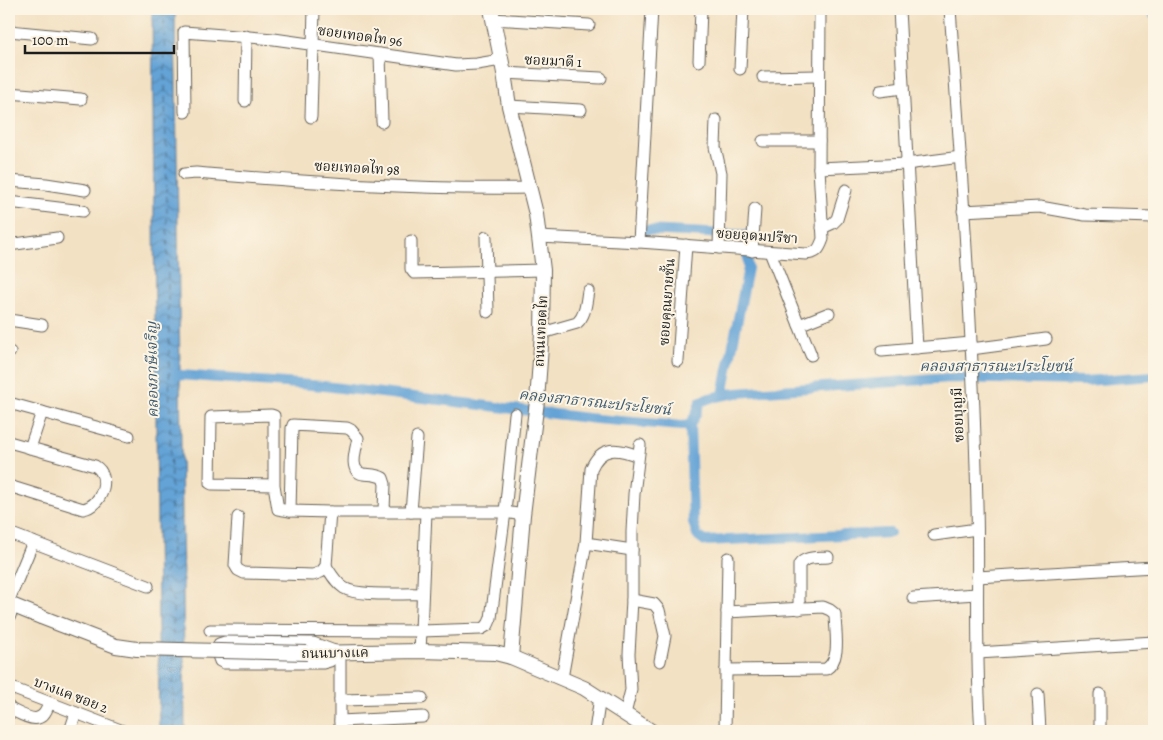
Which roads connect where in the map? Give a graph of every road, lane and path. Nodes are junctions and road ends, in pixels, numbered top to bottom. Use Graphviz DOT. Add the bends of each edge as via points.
graph roads {
  1 [pos="314,9"];
  2 [pos="652,9"];
  3 [pos="701,9"];
  4 [pos="743,9"];
  5 [pos="820,9"];
  6 [pos="899,9"];
  7 [pos="950,9"];
  8 [pos="492,14"];
  9 [pos="589,25"];
  10 [pos="9,31"];
  11 [pos="246,36"];
  12 [pos="92,39"];
  13 [pos="312,44"];
  14 [pos="380,54"];
  15 [pos="699,60"];
  16 [pos="503,67"];
  17 [pos="740,69"];
  18 [pos="763,76"];
  19 [pos="818,76"];
  20 [pos="601,78"];
  21 [pos="903,88"];
  22 [pos="880,91"];
  23 [pos="9,93"];
  24 [pos="81,99"];
  25 [pos="245,100"];
  26 [pos="509,106"];
  27 [pos="581,110"];
  28 [pos="185,112"];
  29 [pos="311,117"];
  30 [pos="716,120"];
  31 [pos="382,122"];
  32 [pos="763,141"];
  33 [pos="819,141"];
  34 [pos="961,157"];
  35 [pos="906,164"];
  36 [pos="819,168"];
  37 [pos="184,174"];
  38 [pos="9,181"];
  39 [pos="529,188"];
  40 [pos="85,190"];
  41 [pos="846,190"];
  42 [pos="9,202"];
  43 [pos="755,209"];
  44 [pos="83,211"];
  45 [pos="963,211"];
  46 [pos="1154,217"];
  47 [pos="822,228"];
  48 [pos="486,237"];
  49 [pos="57,238"];
  50 [pos="539,238"];
  51 [pos="411,241"];
  52 [pos="639,242"];
  53 [pos="9,245"];
  54 [pos="686,245"];
  55 [pos="719,248"];
  56 [pos="752,251"];
  57 [pos="770,252"];
  58 [pos="543,270"];
  59 [pos="486,272"];
  60 [pos="588,291"];
  61 [pos="488,312"];
  62 [pos="829,314"];
  63 [pos="9,320"];
  64 [pos="42,325"];
  65 [pos="799,325"];
  66 [pos="542,333"];
  67 [pos="1046,340"];
  68 [pos="971,346"];
  69 [pos="917,348"];
  70 [pos="882,351"];
  71 [pos="811,354"];
  72 [pos="678,361"];
  73 [pos="9,403"];
  74 [pos="42,412"];
  75 [pos="514,414"];
  76 [pos="129,436"];
  77 [pos="416,438"];
  78 [pos="9,442"];
  79 [pos="30,448"];
  80 [pos="274,485"];
  81 [pos="9,486"];
  82 [pos="290,511"];
  83 [pos="384,511"];
  84 [pos="330,512"];
  85 [pos="411,512"];
  86 [pos="426,512"];
  87 [pos="505,512"];
  88 [pos="523,515"];
  89 [pos="238,517"];
  90 [pos="977,530"];
  91 [pos="9,533"];
  92 [pos="934,535"];
  93 [pos="33,542"];
  94 [pos="586,543"];
  95 [pos="632,550"];
  96 [pos="828,557"];
  97 [pos="728,558"];
  98 [pos="326,566"];
  99 [pos="1154,567"];
  100 [pos="977,577"];
  101 [pos="148,586"];
  102 [pos="422,594"];
  103 [pos="977,594"];
  104 [pos="914,598"];
  105 [pos="632,600"];
  106 [pos="10,607"];
  107 [pos="799,609"];
  108 [pos="727,612"];
  109 [pos="210,630"];
  110 [pos="421,631"];
  111 [pos="1154,642"];
  112 [pos="420,652"];
  113 [pos="340,653"];
  114 [pos="978,653"];
  115 [pos="510,658"];
  116 [pos="660,661"];
  117 [pos="726,670"];
  118 [pos="562,678"];
  119 [pos="11,692"];
  120 [pos="1038,694"];
  121 [pos="1100,694"];
  122 [pos="600,697"];
  123 [pos="422,698"];
  124 [pos="340,700"];
  125 [pos="49,703"];
  126 [pos="9,707"];
  127 [pos="76,713"];
  128 [pos="625,714"];
  129 [pos="423,717"];
  130 [pos="340,726"];
  131 [pos="98,727"];
  132 [pos="70,731"];
  133 [pos="123,731"];
  134 [pos="595,731"];
  135 [pos="651,731"];
  136 [pos="724,731"];
  137 [pos="981,731"];
  138 [pos="1040,731"];
  139 [pos="1100,731"];
  1 -- 13 [label="street"];
  2 -- 52 [label="street"];
  3 -- 15 [label="street"];
  4 -- 17 [label="street"];
  5 -- 19 [label="street, ซอยอุดมปรีชา"];
  6 -- 21 [label="street"];
  7 -- 34 [label="street, ซอยบุญมี"];
  8 -- 9 [label="street"];
  8 -- 16 [label="main road, ถนนเทอดไท"];
  10 -- 12 [label="street"];
  11 -- 13 [label="street, ซอยเทอดไท 96"];
  11 -- 25 [label="street"];
  11 -- 28 [label="street, ซอยเทอดไท 96" via="184,32"];
  13 -- 14 [label="street, ซอยเทอดไท 96"];
  13 -- 29 [label="street"];
  14 -- 16 [label="street, ซอยเทอดไท 96"];
  14 -- 31 [label="street"];
  16 -- 20 [label="street, ซอยมาดี 1"];
  16 -- 26 [label="main road, ถนนเทอดไท"];
  18 -- 19 [label="street"];
  19 -- 33 [label="street, ซอยอุดมปรีชา"];
  21 -- 22 [label="street"];
  21 -- 35 [label="street"];
  23 -- 24 [label="street"];
  26 -- 27 [label="street"];
  26 -- 39 [label="main road, ถนนเทอดไท"];
  30 -- 55 [label="street" via="715,147 721,173"];
  32 -- 33 [label="street"];
  33 -- 36 [label="street, ซอยอุดมปรีชา"];
  34 -- 35 [label="street"];
  34 -- 45 [label="street, ซอยบุญมี"];
  35 -- 36 [label="street"];
  35 -- 69 [label="street"];
  36 -- 47 [label="street, ซอยอุดมปรีชา"];
  37 -- 39 [label="street, ซอยเทอดไท 98" via="455,188"];
  38 -- 40 [label="street"];
  39 -- 50 [label="main road, ถนนเทอดไท"];
  41 -- 47 [label="street" via="837,219"];
  42 -- 44 [label="street"];
  43 -- 56 [label="street"];
  45 -- 46 [label="street" via="1040,207 1085,216"];
  45 -- 68 [label="street, ซอยบุญมี"];
  47 -- 57 [label="street, ซอยอุดมปรีชา" via="823,239 819,249 813,253"];
  48 -- 59 [label="street"];
  49 -- 53 [label="street"];
  50 -- 52 [label="street, ซอยอุดมปรีชา"];
  50 -- 58 [label="main road, ถนนเทอดไท"];
  51 -- 59 [label="street" via="411,270 414,273"];
  52 -- 54 [label="street, ซอยอุดมปรีชา"];
  54 -- 55 [label="street, ซอยอุดมปรีชา"];
  54 -- 72 [label="street, ซอยคุณยายชั้น"];
  55 -- 56 [label="street, ซอยอุดมปรีชา"];
  56 -- 57 [label="street, ซอยอุดมปรีชา"];
  57 -- 65 [label="street"];
  58 -- 59 [label="street"];
  58 -- 66 [label="main road, ถนนเทอดไท"];
  59 -- 61 [label="street"];
  60 -- 66 [label="street" via="584,315 577,323"];
  62 -- 65 [label="street"];
  63 -- 64 [label="street"];
  65 -- 71 [label="street"];
  66 -- 88 [label="main road, ถนนเทอดไท"];
  67 -- 68 [label="street"];
  68 -- 69 [label="street"];
  68 -- 90 [label="street, ซอยบุญมี"];
  69 -- 70 [label="street"];
  73 -- 74 [label="street"];
  74 -- 76 [label="street"];
  74 -- 79 [label="street"];
  75 -- 87 [label="street"];
  77 -- 85 [label="street"];
  78 -- 79 [label="street"];
  79 -- 81 [label="street" via="98,468 103,480 102,492 94,506 83,509"];
  80 -- 80 [label="street" via="274,416 211,417 210,483"];
  80 -- 82 [label="street" via="277,508"];
  82 -- 83 [label="street" via="293,425 351,430 358,438 356,470 383,478"];
  82 -- 84 [label="street"];
  83 -- 84 [label="street"];
  83 -- 85 [label="street"];
  84 -- 98 [label="street"];
  85 -- 86 [label="street"];
  86 -- 87 [label="street"];
  86 -- 102 [label="street"];
  87 -- 88 [label="street"];
  87 -- 110 [label="street" via="488,625 481,630"];
  88 -- 115 [label="main road, ถนนเทอดไท"];
  89 -- 98 [label="street" via="238,570 244,573 313,574"];
  90 -- 92 [label="street"];
  90 -- 100 [label="street, ซอยบุญมี"];
  91 -- 93 [label="street"];
  93 -- 101 [label="street"];
  93 -- 106 [label="street"];
  94 -- 95 [label="street"];
  94 -- 95 [label="street" via="591,469 595,459 601,453 616,450 639,451"];
  94 -- 118 [label="street"];
  95 -- 105 [label="street"];
  96 -- 107 [label="street" via="808,559 799,565"];
  97 -- 108 [label="street"];
  98 -- 102 [label="street" via="337,583 356,592"];
  99 -- 100 [label="street"];
  100 -- 103 [label="street, ซอยบุญมี"];
  102 -- 110 [label="street"];
  103 -- 104 [label="street"];
  103 -- 114 [label="street, ซอยบุญมี"];
  105 -- 116 [label="street" via="654,604 659,610 665,636"];
  105 -- 128 [label="street" via="631,690"];
  106 -- 113 [label="main road, ถนนบางแค, bridge" via="116,646 137,650"];
  107 -- 108 [label="street"];
  107 -- 117 [label="street" via="823,608 835,614 836,658 832,665 826,669"];
  108 -- 117 [label="street"];
  109 -- 110 [label="street"];
  110 -- 112 [label="street"];
  111 -- 114 [label="street"];
  112 -- 113 [label="main road, ถนนบางแค"];
  112 -- 115 [label="main road, ถนนบางแค" via="494,653"];
  113 -- 113 [label="street" via="323,663 224,663 218,657 218,648 225,642 313,643"];
  113 -- 124 [label="street"];
  114 -- 137 [label="street, ซอยบุญมี"];
  115 -- 118 [label="main road, ถนนบางแค"];
  117 -- 136 [label="street"];
  118 -- 122 [label="main road, ถนนบางแค"];
  119 -- 125 [label="street, บางแค ซอย 2"];
  120 -- 138 [label="street"];
  121 -- 139 [label="street"];
  122 -- 128 [label="main road, ถนนบางแค"];
  122 -- 134 [label="street"];
  123 -- 124 [label="street"];
  124 -- 130 [label="street"];
  125 -- 126 [label="street" via="46,713 35,719"];
  125 -- 127 [label="street, บางแค ซอย 2"];
  127 -- 131 [label="street, บางแค ซอย 2"];
  127 -- 132 [label="street"];
  128 -- 135 [label="main road, ถนนบางแค"];
  129 -- 130 [label="street"];
  131 -- 133 [label="street, บางแค ซอย 2"];
}
